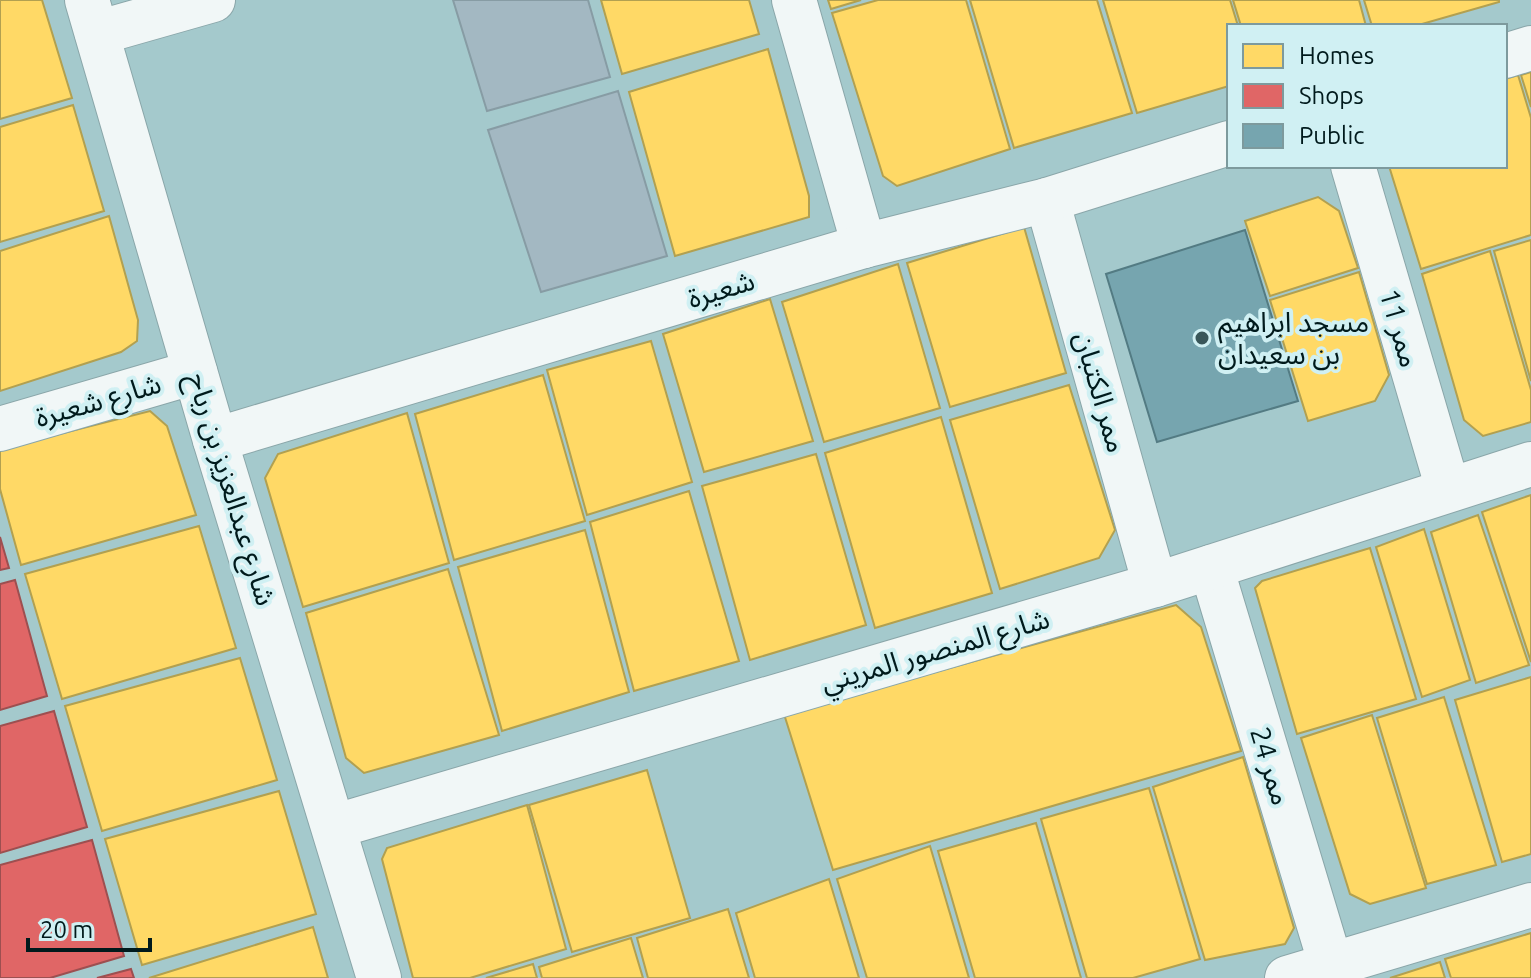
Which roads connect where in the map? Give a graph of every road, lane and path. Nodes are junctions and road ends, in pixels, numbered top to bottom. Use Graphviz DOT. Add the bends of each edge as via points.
graph roads {
  1 [pos="213,0"];
  2 [pos="794,0"];
  3 [pos="92,17"];
  4 [pos="1531,48"];
  5 [pos="1507,55"];
  6 [pos="1227,144"];
  7 [pos="1354,168"];
  8 [pos="1047,200"];
  9 [pos="864,246"];
  10 [pos="195,372"];
  11 [pos="0,429"];
  12 [pos="215,440"];
  13 [pos="1531,464"];
  14 [pos="1448,489"];
  15 [pos="1211,567"];
  16 [pos="1155,585"];
  17 [pos="336,826"];
  18 [pos="1531,905"];
  19 [pos="1331,965"];
  20 [pos="379,978"];
  21 [pos="1287,978"];
  1 -- 3 [label="street"];
  2 -- 9 [label="street"];
  3 -- 10 [label="street, شارع عبدالعزيز بن رباح"];
  4 -- 5 [label="street"];
  6 -- 8 [label="street, شعيرة"];
  7 -- 14 [label="street, ممر 11"];
  8 -- 9 [label="street, شعيرة"];
  8 -- 16 [label="street, ممر الكتبان"];
  9 -- 12 [label="street, شعيرة"];
  10 -- 11 [label="street, شارع شعيرة"];
  10 -- 12 [label="street, شارع عبدالعزيز بن رباح"];
  12 -- 17 [label="street, شارع عبدالعزيز بن رباح"];
  13 -- 14 [label="street, شارع المنصور المريني"];
  14 -- 15 [label="street, شارع المنصور المريني"];
  15 -- 16 [label="street, شارع المنصور المريني"];
  15 -- 19 [label="street, ممر 24"];
  16 -- 17 [label="street, شارع المنصور المريني"];
  17 -- 20 [label="street, شارع عبدالعزيز بن رباح"];
  18 -- 19 [label="street"];
  19 -- 21 [label="street"];
}
